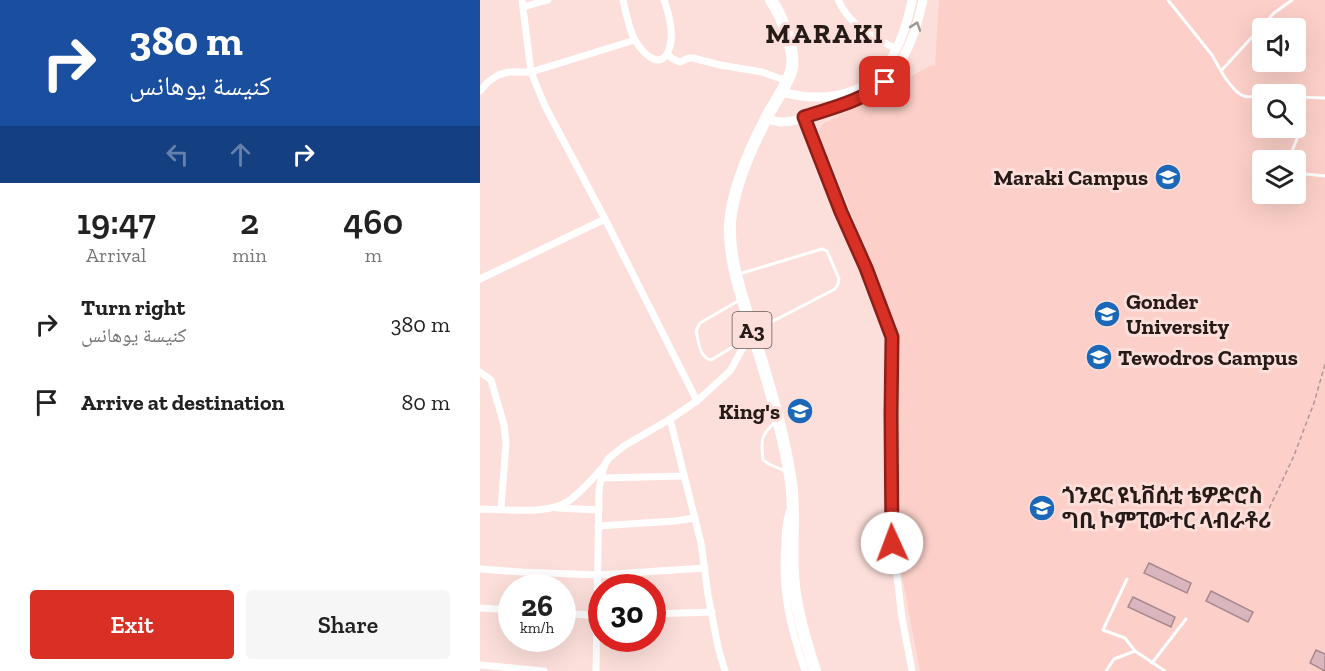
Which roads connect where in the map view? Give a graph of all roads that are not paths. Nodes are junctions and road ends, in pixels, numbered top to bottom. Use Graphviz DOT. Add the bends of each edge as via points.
graph roads {
  1 [pos="548,0"];
  2 [pos="623,0"];
  3 [pos="664,0"];
  4 [pos="771,0"];
  5 [pos="838,0"];
  6 [pos="918,0"];
  7 [pos="1168,0"];
  8 [pos="1292,0"];
  9 [pos="523,4"];
  10 [pos="635,40"];
  11 [pos="896,50"];
  12 [pos="667,54"];
  13 [pos="1221,71"];
  14 [pos="531,72"];
  15 [pos="784,86"];
  16 [pos="871,87"];
  17 [pos="480,92"];
  18 [pos="1252,96"];
  19 [pos="1306,97"];
  20 [pos="1325,98"];
  21 [pos="766,119"];
  22 [pos="799,119"];
  23 [pos="1306,174"];
  24 [pos="1325,176"];
  25 [pos="605,219"];
  26 [pos="736,275"];
  27 [pos="480,279"];
  28 [pos="742,298"];
  29 [pos="753,333"];
  30 [pos="480,372"];
  31 [pos="697,401"];
  32 [pos="670,420"];
  33 [pos="778,421"];
  34 [pos="605,464"];
  35 [pos="790,473"];
  36 [pos="684,476"];
  37 [pos="601,478"];
  38 [pos="792,502"];
  39 [pos="551,508"];
  40 [pos="480,509"];
  41 [pos="501,509"];
  42 [pos="598,510"];
  43 [pos="695,518"];
  44 [pos="598,526"];
  45 [pos="705,568"];
  46 [pos="480,569"];
  47 [pos="598,574"];
  48 [pos="613,574"];
  49 [pos="588,575"];
  50 [pos="1127,579"];
  51 [pos="480,608"];
  52 [pos="498,609"];
  53 [pos="712,612"];
  54 [pos="666,614"];
  55 [pos="1186,619"];
  56 [pos="1134,651"];
  57 [pos="597,652"];
  58 [pos="1152,663"];
  59 [pos="480,665"];
  60 [pos="544,671"];
  61 [pos="596,671"];
  62 [pos="725,671"];
  63 [pos="805,671"];
  64 [pos="815,671"];
  65 [pos="912,671"];
  66 [pos="1106,671"];
  67 [pos="1165,671"];
  1 -- 9 [label="street"];
  2 -- 10 [label="street"];
  3 -- 12 [label="street" via="671,39"];
  4 -- 15 [label="highway, A3" via="792,53 792,68"];
  5 -- 11 [label="street" via="853,22"];
  6 -- 11 [label="street"];
  16 -- 6 [label="street, one-way" via="885,82 905,57 917,22"];
  7 -- 13 [label="lane"];
  8 -- 13 [label="lane" via="1274,13"];
  9 -- 14 [label="street"];
  10 -- 12 [label="street" via="654,60 664,59"];
  10 -- 14 [label="street"];
  11 -- 16 [label="street"];
  12 -- 15 [label="street" via="677,62 693,58 762,72"];
  13 -- 18 [label="lane" via="1242,96"];
  14 -- 17 [label="street" via="498,75"];
  14 -- 25 [label="street"];
  15 -- 16 [label="street" via="808,97"];
  15 -- 21 [label="highway, A3"];
  16 -- 22 [label="street" via="854,100"];
  19 -- 20 [label="lane"];
  21 -- 22 [label="street"];
  21 -- 26 [label="highway, A3" via="734,201 730,224"];
  22 -- 65 [label="street" via="866,268 892,337 892,543"];
  23 -- 24 [label="lane"];
  25 -- 27 [label="street"];
  25 -- 31 [label="street"];
  26 -- 28 [label="highway, A3"];
  26 -- 29 [label="lane" via="822,249 827,250 839,279 835,289"];
  28 -- 29 [label="highway, A3"];
  28 -- 29 [label="lane" via="700,323 696,332 703,356 711,360"];
  29 -- 31 [label="street" via="730,371"];
  29 -- 33 [label="highway, A3"];
  30 -- 41 [label="street" via="491,380 504,425"];
  31 -- 32 [label="street"];
  32 -- 34 [label="street" via="624,446"];
  32 -- 36 [label="street"];
  33 -- 35 [label="highway, A3"];
  33 -- 35 [label="lane" via="763,436 763,460"];
  34 -- 37 [label="street"];
  34 -- 39 [label="street" via="567,502"];
  35 -- 38 [label="highway, A3"];
  36 -- 37 [label="street"];
  36 -- 43 [label="street"];
  37 -- 42 [label="street"];
  38 -- 63 [label="street" via="785,535 785,591"];
  38 -- 64 [label="highway, A3" via="795,594"];
  39 -- 41 [label="street"];
  39 -- 42 [label="street"];
  40 -- 41 [label="street"];
  42 -- 44 [label="street"];
  43 -- 44 [label="street"];
  43 -- 45 [label="street"];
  44 -- 47 [label="street"];
  45 -- 48 [label="street"];
  45 -- 53 [label="street"];
  46 -- 49 [label="street"];
  50 -- 56 [label="lane" via="1102,630 1125,638"];
  51 -- 52 [label="street"];
  53 -- 54 [label="street"];
  53 -- 62 [label="street"];
  55 -- 58 [label="lane"];
  56 -- 58 [label="lane"];
  56 -- 66 [label="lane" via="1114,659"];
  57 -- 61 [label="street"];
  58 -- 67 [label="lane"];
  59 -- 60 [label="street"];
}
